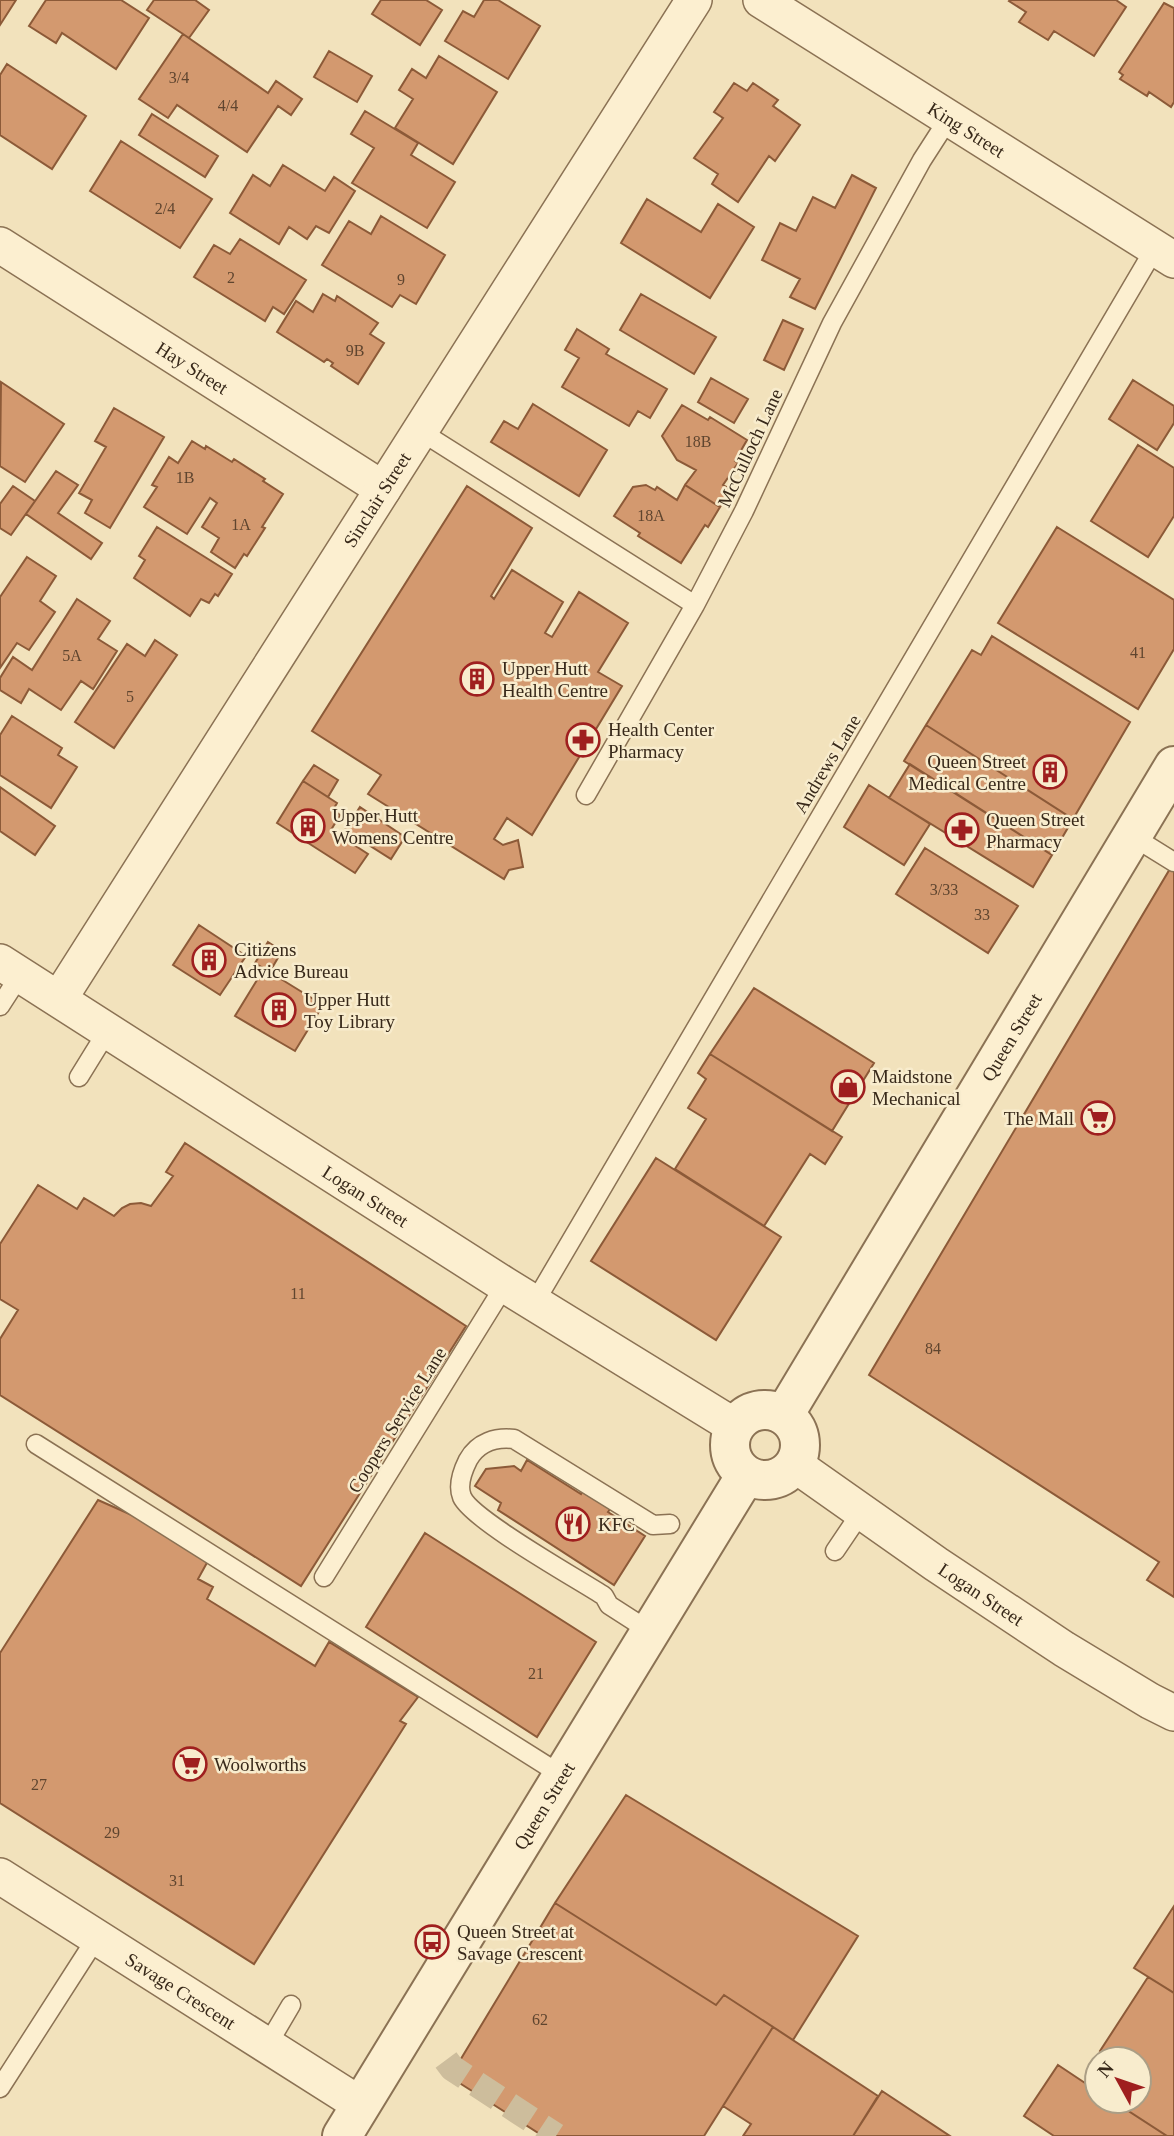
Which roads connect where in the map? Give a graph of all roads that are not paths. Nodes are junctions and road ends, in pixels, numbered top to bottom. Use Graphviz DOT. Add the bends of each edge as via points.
graph roads {
  1 [pos="694,0"];
  2 [pos="761,0"];
  3 [pos="949,118"];
  4 [pos="0,245"];
  5 [pos="1165,254"];
  6 [pos="419,431"];
  7 [pos="383,489"];
  8 [pos="695,605"];
  9 [pos="1174,766"];
  10 [pos="586,795"];
  11 [pos="1132,836"];
  12 [pos="1174,862"];
  13 [pos="10,968"];
  14 [pos="59,999"];
  15 [pos="0,1006"];
  16 [pos="108,1030"];
  17 [pos="79,1077"];
  18 [pos="520,1293"];
  19 [pos="784,1415"];
  20 [pos="734,1426"];
  21 [pos="36,1444"];
  22 [pos="794,1464"];
  23 [pos="746,1475"];
  24 [pos="862,1511"];
  25 [pos="683,1530"];
  26 [pos="835,1551"];
  27 [pos="324,1577"];
  28 [pos="651,1632"];
  29 [pos="1174,1713"];
  30 [pos="563,1776"];
  31 [pos="0,1876"];
  32 [pos="97,1937"];
  33 [pos="291,2005"];
  34 [pos="268,2045"];
  35 [pos="0,2088"];
  36 [pos="352,2121"];
  1 -- 6 [label="street, Sinclair Street"];
  2 -- 3 [label="street, King Street"];
  3 -- 5 [label="street, King Street"];
  3 -- 8 [label="lane, McCulloch Lane" via="832,323"];
  4 -- 7 [label="street, Hay Street"];
  5 -- 18 [label="lane, Andrews Lane"];
  6 -- 7 [label="street, Sinclair Street"];
  6 -- 8 [label="lane"];
  7 -- 14 [label="street, Sinclair Street"];
  8 -- 10 [label="lane, McCulloch Lane"];
  9 -- 11 [label="street, Queen Street"];
  11 -- 12 [label="lane"];
  11 -- 19 [label="street, Queen Street"];
  13 -- 14 [label="street, Logan Street"];
  13 -- 15 [label="lane"];
  14 -- 16 [label="street, Logan Street"];
  16 -- 17 [label="lane"];
  16 -- 18 [label="street, Logan Street"];
  18 -- 20 [label="street, Logan Street"];
  18 -- 27 [label="lane, Coopers Service Lane"];
  19 -- 20 [label="street" via="751,1412"];
  19 -- 22 [label="street" via="798,1432 799,1454"];
  20 -- 23 [label="street" via="729,1448"];
  21 -- 30 [label="lane"];
  22 -- 23 [label="street" via="788,1472 767,1480"];
  22 -- 24 [label="street, Logan Street"];
  23 -- 25 [label="street, Queen Street"];
  24 -- 26 [label="lane"];
  24 -- 29 [label="street, Logan Street" via="1064,1649"];
  25 -- 28 [label="street, Queen Street"];
  25 -- 28 [label="lane" via="653,1525 514,1439 487,1442 469,1458 462,1474 462,1498 482,1519 604,1596 609,1605"];
  28 -- 30 [label="street, Queen Street"];
  30 -- 36 [label="street, Queen Street"];
  31 -- 32 [label="street, Savage Crescent"];
  32 -- 34 [label="street, Savage Crescent"];
  32 -- 35 [label="lane"];
  33 -- 34 [label="lane"];
  34 -- 36 [label="street, Savage Crescent"];
}
